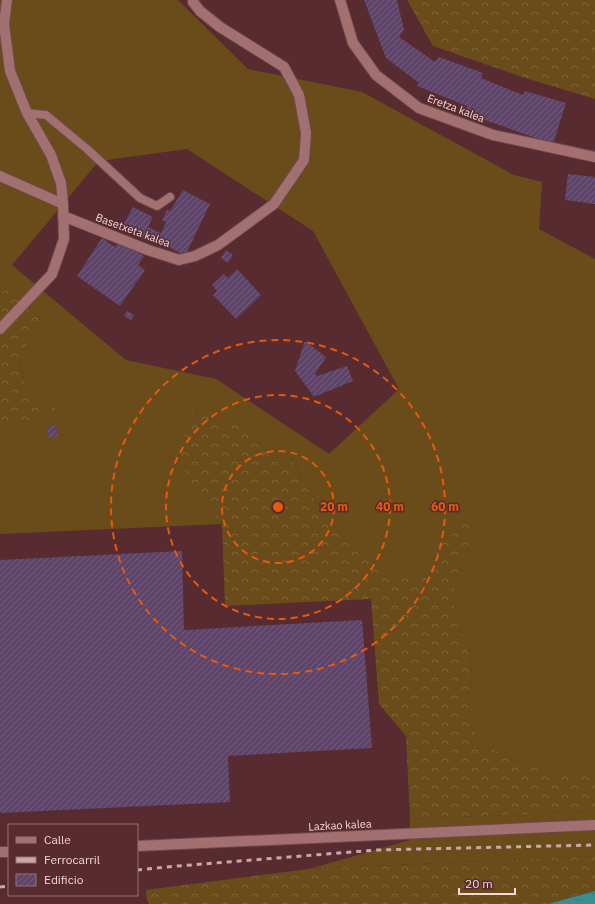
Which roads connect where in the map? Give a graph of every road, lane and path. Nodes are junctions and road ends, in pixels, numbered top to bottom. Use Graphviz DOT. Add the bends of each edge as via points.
graph roads {
  1 [pos="7,0"];
  2 [pos="193,0"];
  3 [pos="340,0"];
  4 [pos="27,112"];
  5 [pos="595,157"];
  6 [pos="0,176"];
  7 [pos="170,197"];
  8 [pos="63,204"];
  9 [pos="63,216"];
  10 [pos="0,329"];
  11 [pos="595,825"];
  12 [pos="138,846"];
  1 -- 4 [label="street" via="4,24 10,71"];
  2 -- 9 [label="street, Basetxeta kalea" via="200,11 220,27 284,67 299,95 306,133 304,160 274,204 218,245 195,256 179,260"];
  3 -- 5 [label="street, Eretza kalea" via="353,43 376,75 419,108 493,135"];
  4 -- 7 [label="lane" via="46,115 140,198 157,206"];
  4 -- 8 [label="street" via="51,155 61,183"];
  6 -- 8 [label="street"];
  8 -- 9 [label="street"];
  9 -- 10 [label="street" via="64,239 52,274"];
  11 -- 12 [label="street, Lazkao kalea"];
}
